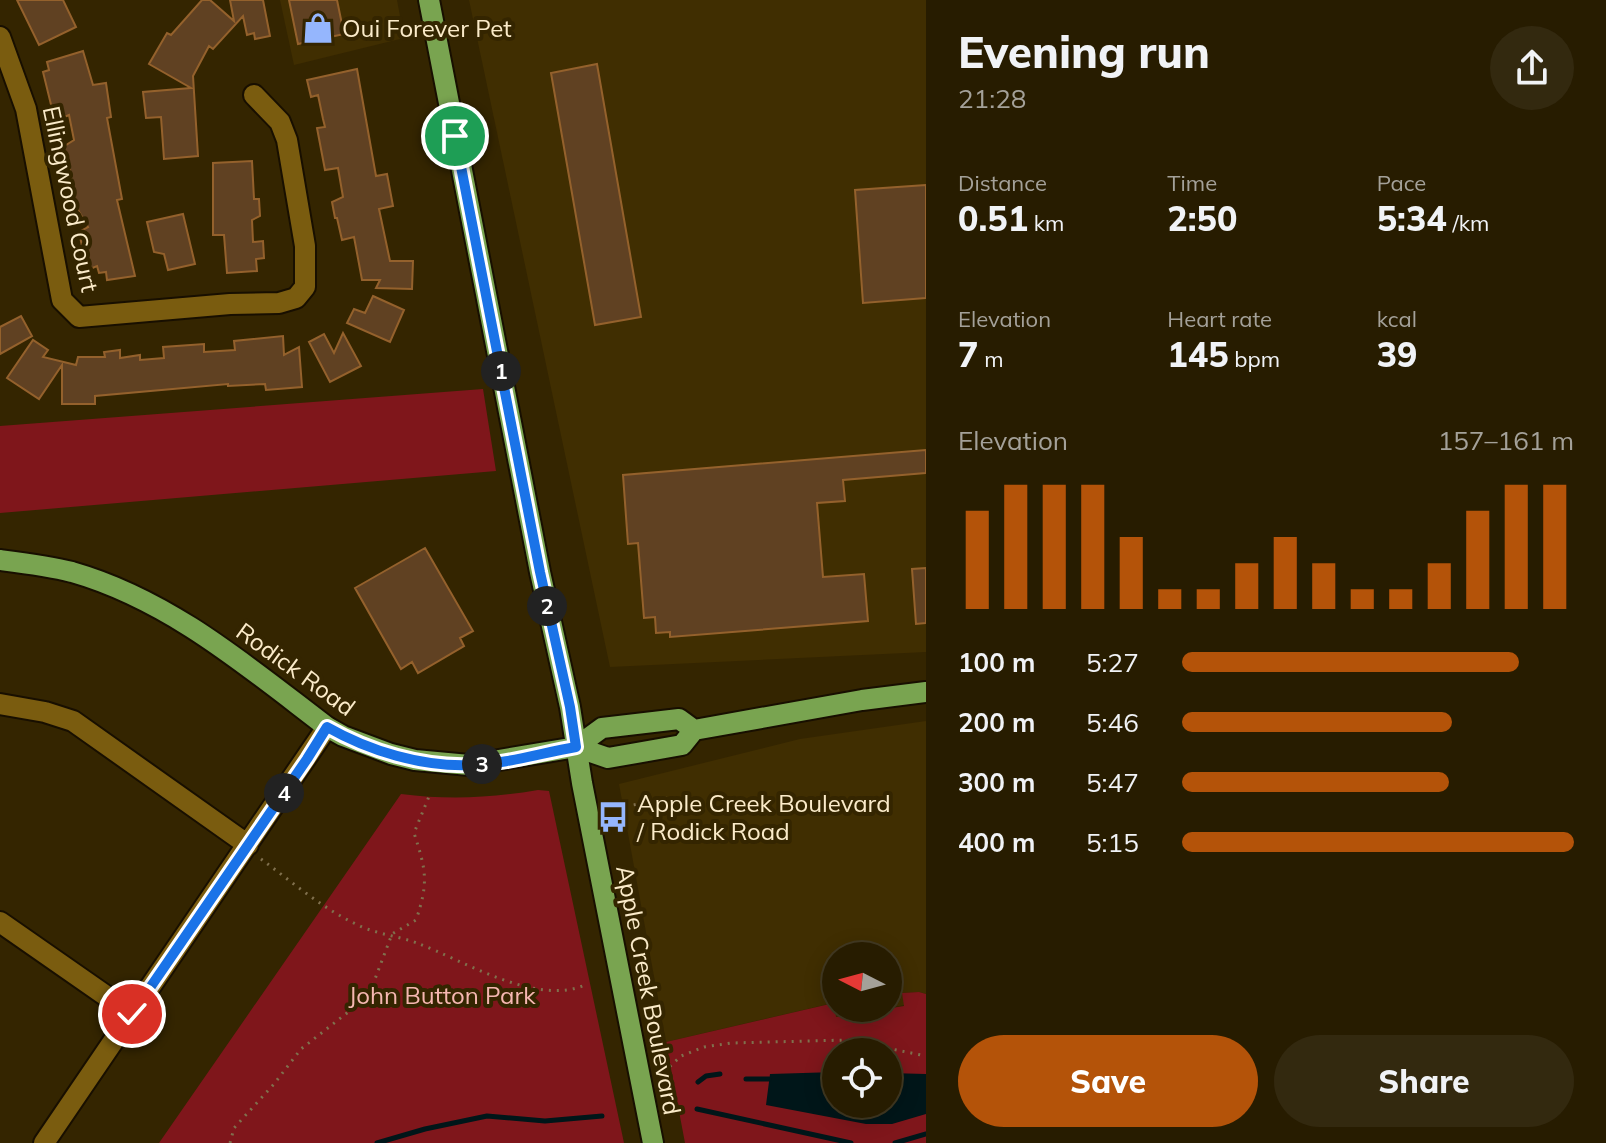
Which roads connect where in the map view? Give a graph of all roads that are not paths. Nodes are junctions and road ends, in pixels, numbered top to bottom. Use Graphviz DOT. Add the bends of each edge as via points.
graph roads {
  1 [pos="429,0"];
  2 [pos="0,37"];
  3 [pos="254,95"];
  4 [pos="0,560"];
  5 [pos="926,692"];
  6 [pos="0,704"];
  7 [pos="327,727"];
  8 [pos="694,730"];
  9 [pos="576,747"];
  10 [pos="254,852"];
  11 [pos="0,922"];
  12 [pos="132,1014"];
  13 [pos="44,1143"];
  14 [pos="653,1143"];
  1 -- 9 [label="main road, Apple Creek Boulevard"];
  2 -- 3 [label="street, Ellingwood Court" via="26,109 62,300 79,317 279,303 296,298 305,287 305,246 287,140 280,122"];
  4 -- 7 [label="main road, Rodick Road" via="71,572 147,601 219,646"];
  5 -- 8 [label="main road, Rodick Road"];
  6 -- 10 [label="street" via="73,721"];
  7 -- 9 [label="main road, Rodick Road" via="391,754 469,765"];
  7 -- 10 [label="street"];
  8 -- 9 [label="main road, Rodick Road" via="682,745 608,758"];
  8 -- 9 [label="main road, Rodick Road" via="679,719 602,728"];
  9 -- 14 [label="main road, Apple Creek Boulevard"];
  10 -- 12 [label="street"];
  11 -- 12 [label="street"];
  12 -- 13 [label="street"];
}
